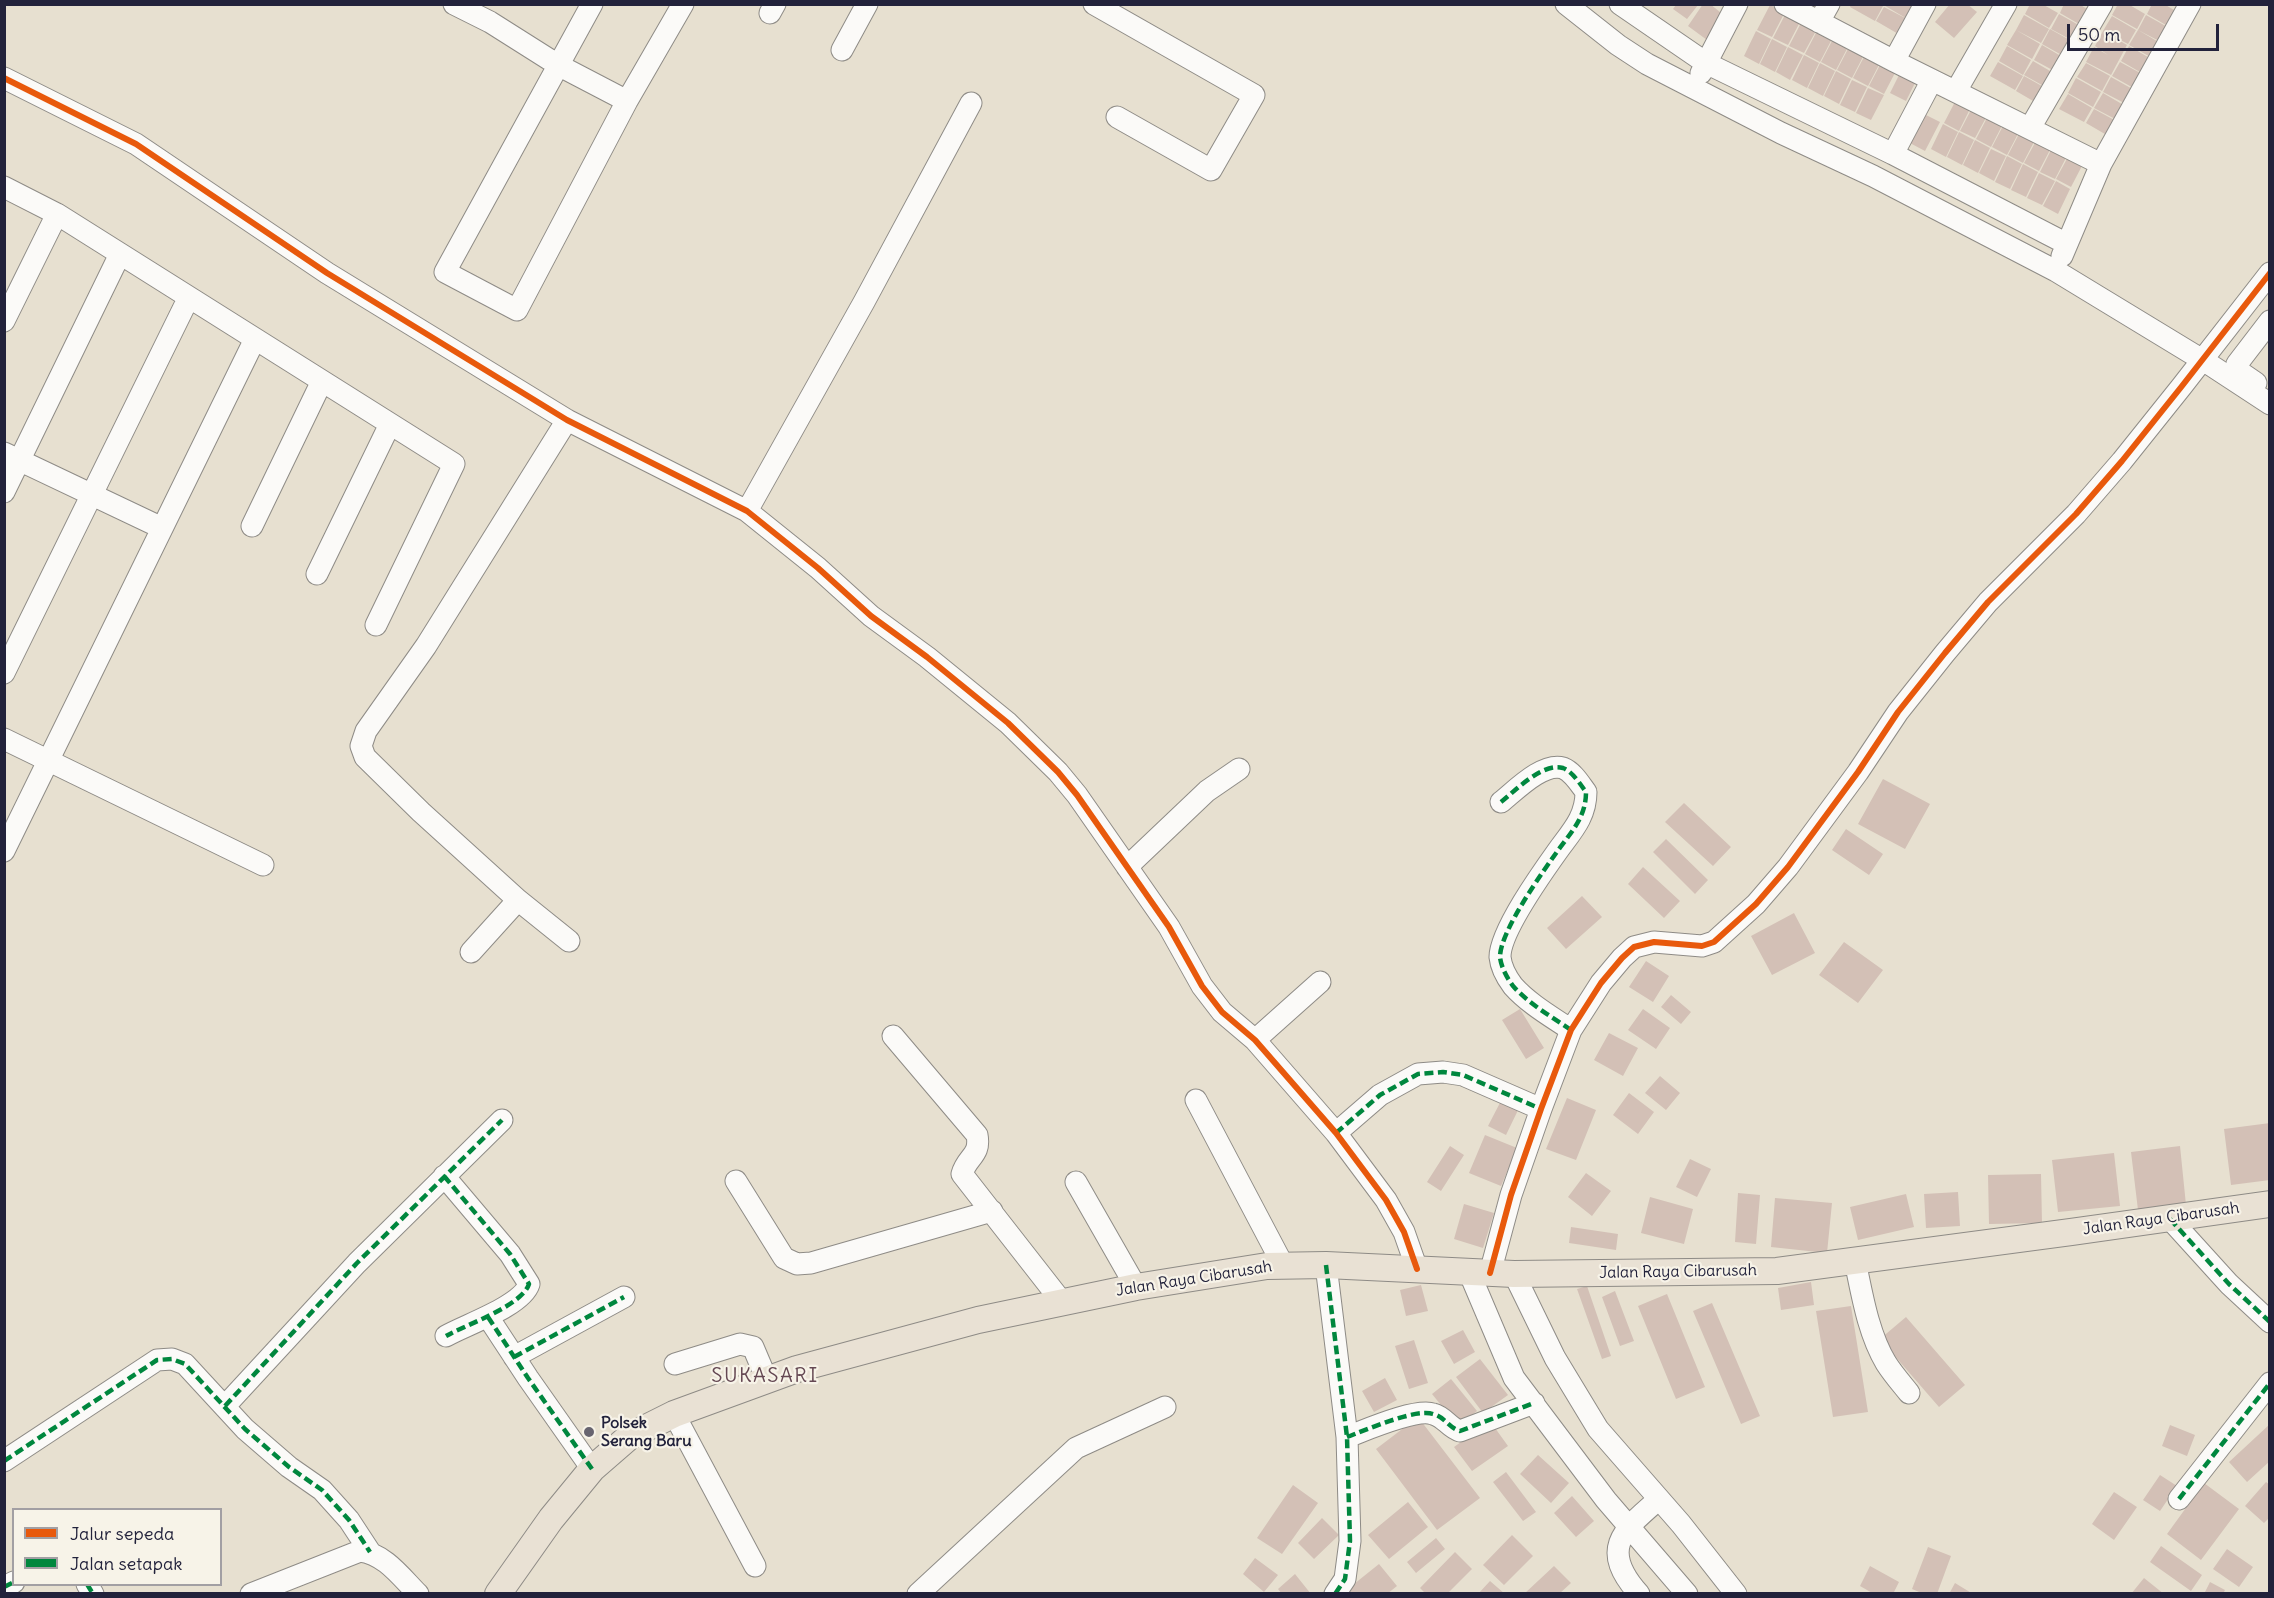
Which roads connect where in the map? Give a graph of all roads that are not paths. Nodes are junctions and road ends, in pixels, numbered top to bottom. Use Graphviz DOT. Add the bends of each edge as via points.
graph roads {
  1 [pos="454,4"];
  2 [pos="592,4"];
  3 [pos="683,4"];
  4 [pos="867,4"];
  5 [pos="1094,4"];
  6 [pos="1566,4"];
  7 [pos="1620,4"];
  8 [pos="1737,4"];
  9 [pos="1785,4"];
  10 [pos="1925,4"];
  11 [pos="2006,4"];
  12 [pos="2102,4"];
  13 [pos="2190,4"];
  14 [pos="495,13"];
  15 [pos="1824,13"];
  16 [pos="842,50"];
  17 [pos="1894,62"];
  18 [pos="1706,63"];
  19 [pos="558,65"];
  20 [pos="4,78"];
  21 [pos="1932,80"];
  22 [pos="1693,87"];
  23 [pos="1956,91"];
  24 [pos="627,101"];
  25 [pos="971,103"];
  26 [pos="1117,117"];
  27 [pos="2030,128"];
  28 [pos="1893,154"];
  29 [pos="2101,164"];
  30 [pos="4,187"];
  31 [pos="57,214"];
  32 [pos="2067,244"];
  33 [pos="120,254"];
  34 [pos="2056,271"];
  35 [pos="2270,273"];
  36 [pos="189,297"];
  37 [pos="4,321"];
  38 [pos="2270,321"];
  39 [pos="255,339"];
  40 [pos="2202,359"];
  41 [pos="322,381"];
  42 [pos="2270,391"];
  43 [pos="2270,404"];
  44 [pos="567,420"];
  45 [pos="390,424"];
  46 [pos="12,457"];
  47 [pos="4,492"];
  48 [pos="92,495"];
  49 [pos="747,511"];
  50 [pos="252,526"];
  51 [pos="162,528"];
  52 [pos="317,574"];
  53 [pos="376,625"];
  54 [pos="4,673"];
  55 [pos="4,739"];
  56 [pos="49,760"];
  57 [pos="1239,768"];
  58 [pos="1501,802"];
  59 [pos="4,851"];
  60 [pos="262,864"];
  61 [pos="1127,867"];
  62 [pos="518,900"];
  63 [pos="569,941"];
  64 [pos="471,952"];
  65 [pos="1320,982"];
  66 [pos="1571,1030"];
  67 [pos="893,1036"];
  68 [pos="1255,1040"];
  69 [pos="1196,1100"];
  70 [pos="1540,1109"];
  71 [pos="502,1120"];
  72 [pos="1336,1133"];
  73 [pos="444,1176"];
  74 [pos="736,1181"];
  75 [pos="1076,1182"];
  76 [pos="2270,1204"];
  77 [pos="992,1211"];
  78 [pos="2170,1219"];
  79 [pos="1855,1261"];
  80 [pos="1283,1265"];
  81 [pos="1326,1265"];
  82 [pos="1417,1269"];
  83 [pos="1491,1273"];
  84 [pos="1136,1287"];
  85 [pos="624,1297"];
  86 [pos="1062,1302"];
  87 [pos="488,1317"];
  88 [pos="2270,1322"];
  89 [pos="446,1336"];
  90 [pos="514,1357"];
  91 [pos="675,1364"];
  92 [pos="767,1380"];
  93 [pos="2270,1383"];
  94 [pos="1909,1393"];
  95 [pos="1534,1403"];
  96 [pos="225,1407"];
  97 [pos="1165,1407"];
  98 [pos="674,1414"];
  99 [pos="1347,1437"];
  100 [pos="4,1461"];
  101 [pos="592,1469"];
  102 [pos="1659,1498"];
  103 [pos="2179,1499"];
  104 [pos="1628,1525"];
  105 [pos="370,1552"];
  106 [pos="755,1566"];
  107 [pos="251,1593"];
  108 [pos="418,1593"];
  109 [pos="498,1593"];
  110 [pos="918,1593"];
  111 [pos="1335,1593"];
  112 [pos="1639,1593"];
  113 [pos="1687,1593"];
  114 [pos="1736,1593"];
  1 -- 14 [label="street"];
  2 -- 19 [label="street"];
  3 -- 24 [label="street"];
  4 -- 16 [label="street"];
  5 -- 26 [label="street" via="1254,95 1212,170"];
  6 -- 22 [label="street" via="1647,64"];
  7 -- 18 [label="street"];
  8 -- 18 [label="street"];
  9 -- 15 [label="street"];
  10 -- 17 [label="street"];
  11 -- 23 [label="street"];
  12 -- 27 [label="street"];
  13 -- 29 [label="street"];
  14 -- 19 [label="street"];
  15 -- 17 [label="street"];
  17 -- 21 [label="street"];
  18 -- 22 [label="street"];
  18 -- 28 [label="street"];
  19 -- 24 [label="street"];
  19 -- 24 [label="street" via="445,272 516,310"];
  20 -- 44 [label="street" via="136,144 327,273"];
  21 -- 23 [label="street"];
  21 -- 28 [label="street"];
  22 -- 34 [label="street"];
  23 -- 27 [label="street"];
  25 -- 49 [label="street"];
  27 -- 29 [label="street"];
  28 -- 32 [label="street"];
  29 -- 32 [label="street"];
  30 -- 31 [label="street"];
  31 -- 33 [label="street"];
  31 -- 37 [label="street"];
  32 -- 34 [label="street"];
  33 -- 36 [label="street"];
  33 -- 46 [label="street"];
  34 -- 40 [label="street"];
  35 -- 40 [label="street"];
  36 -- 39 [label="street"];
  36 -- 48 [label="street"];
  38 -- 42 [label="street" via="2237,368"];
  39 -- 41 [label="street"];
  39 -- 51 [label="street"];
  40 -- 43 [label="street"];
  40 -- 66 [label="street" via="2076,514 1988,602 1945,653 1898,712 1795,858 1756,904 1714,942 1702,946 1654,942 1634,947 1601,983"];
  41 -- 45 [label="street"];
  41 -- 50 [label="street"];
  44 -- 49 [label="street"];
  44 -- 62 [label="street" via="426,646 366,731 361,746 365,757 421,812"];
  45 -- 52 [label="street"];
  45 -- 53 [label="street" via="454,464"];
  46 -- 47 [label="street"];
  46 -- 48 [label="street"];
  48 -- 51 [label="street"];
  48 -- 54 [label="street"];
  49 -- 61 [label="street" via="811,561 871,616 1008,723 1058,772"];
  51 -- 56 [label="street"];
  55 -- 56 [label="street"];
  56 -- 59 [label="street"];
  56 -- 60 [label="street"];
  57 -- 61 [label="street" via="1207,791"];
  58 -- 66 [label="street" via="1551,766 1571,773 1587,792 1580,820 1532,887 1500,955 1512,984"];
  61 -- 68 [label="street" via="1169,927 1202,986 1222,1012"];
  62 -- 63 [label="street"];
  62 -- 64 [label="street"];
  65 -- 68 [label="street"];
  66 -- 70 [label="street"];
  67 -- 77 [label="street" via="977,1135 977,1151 962,1174"];
  68 -- 72 [label="street"];
  69 -- 80 [label="street"];
  70 -- 72 [label="street" via="1463,1075 1418,1074 1380,1095"];
  70 -- 83 [label="street" via="1511,1195"];
  71 -- 73 [label="street"];
  72 -- 82 [label="street" via="1395,1216"];
  73 -- 87 [label="street" via="510,1254 529,1284 526,1291"];
  73 -- 96 [label="street" via="357,1263"];
  74 -- 77 [label="street" via="784,1258 797,1264"];
  75 -- 84 [label="street"];
  76 -- 78 [label="main road, Jalan Raya Cibarusah"];
  77 -- 86 [label="street"];
  78 -- 79 [label="main road, Jalan Raya Cibarusah"];
  78 -- 88 [label="street"];
  79 -- 83 [label="main road, Jalan Raya Cibarusah" via="1747,1272"];
  79 -- 94 [label="street" via="1878,1345 1885,1362"];
  80 -- 81 [label="main road, Jalan Raya Cibarusah"];
  80 -- 84 [label="main road, Jalan Raya Cibarusah"];
  81 -- 82 [label="main road, Jalan Raya Cibarusah"];
  81 -- 99 [label="street"];
  82 -- 83 [label="main road, Jalan Raya Cibarusah"];
  83 -- 95 [label="street" via="1514,1378"];
  83 -- 102 [label="street" via="1555,1358 1598,1429"];
  84 -- 86 [label="main road, Jalan Raya Cibarusah"];
  85 -- 90 [label="street"];
  86 -- 92 [label="main road, Jalan Raya Cibarusah" via="886,1343"];
  87 -- 89 [label="street"];
  87 -- 90 [label="street"];
  90 -- 101 [label="street"];
  91 -- 92 [label="street" via="748,1345 753,1347"];
  92 -- 98 [label="main road, Jalan Raya Cibarusah"];
  93 -- 103 [label="street"];
  95 -- 99 [label="street" via="1460,1431 1452,1429 1443,1417 1421,1412"];
  95 -- 104 [label="street"];
  96 -- 100 [label="street" via="185,1364 172,1359 157,1360"];
  96 -- 105 [label="street" via="289,1467 322,1490"];
  97 -- 110 [label="street" via="1076,1448"];
  98 -- 101 [label="main road, Jalan Raya Cibarusah" via="630,1436"];
  98 -- 106 [label="street"];
  99 -- 111 [label="street" via="1350,1541 1345,1579"];
  101 -- 109 [label="main road, Jalan Raya Cibarusah"];
  102 -- 104 [label="street"];
  102 -- 114 [label="street"];
  104 -- 112 [label="street" via="1619,1542 1617,1558 1627,1580"];
  104 -- 113 [label="street"];
  105 -- 107 [label="street" via="360,1551"];
  105 -- 108 [label="street" via="381,1557"];
}
